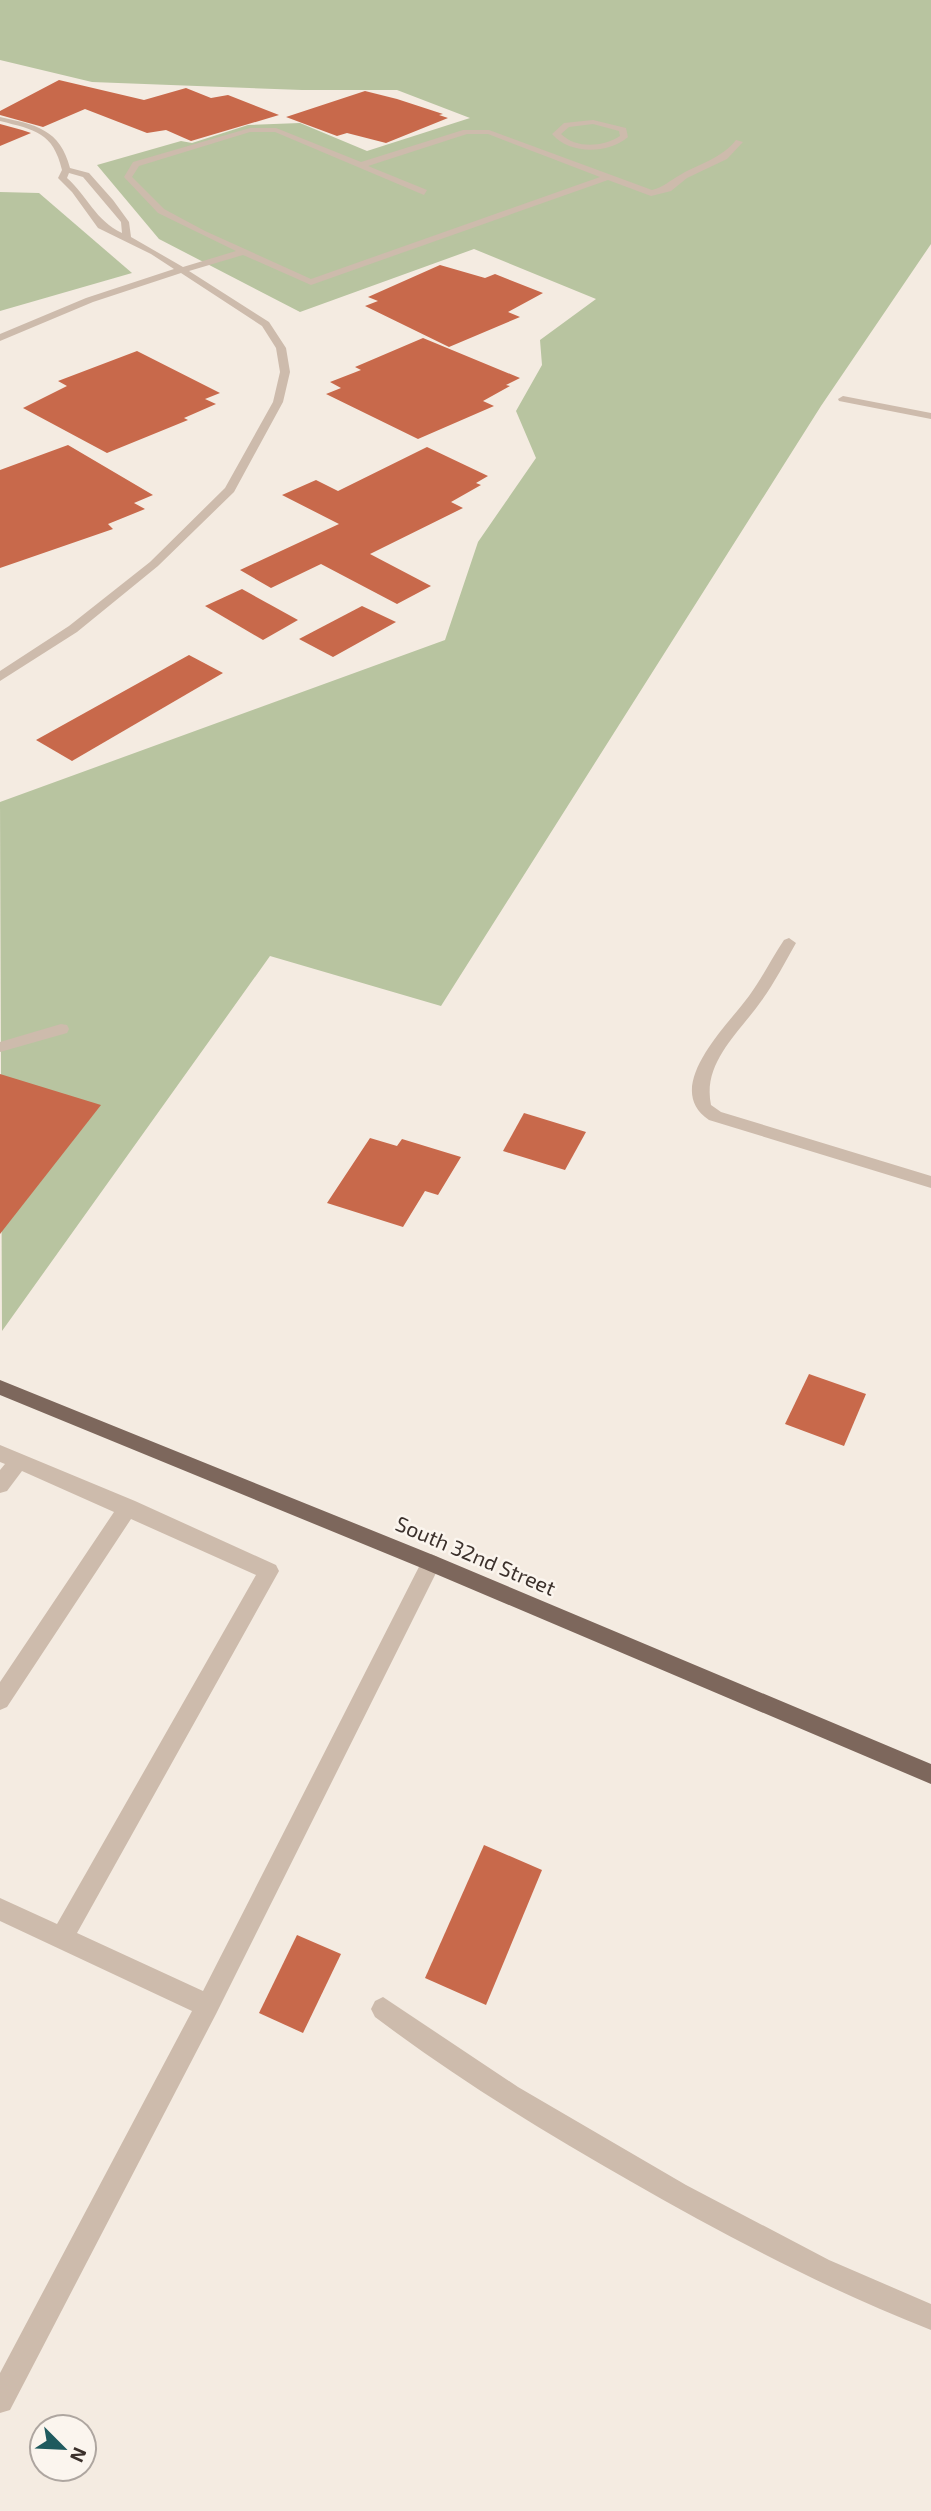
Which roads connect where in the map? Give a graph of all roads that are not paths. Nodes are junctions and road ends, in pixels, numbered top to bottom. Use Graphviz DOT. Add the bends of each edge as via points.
graph roads {
  1 [pos="0,119"];
  2 [pos="24,125"];
  3 [pos="8,130"];
  4 [pos="738,142"];
  5 [pos="569,143"];
  6 [pos="544,152"];
  7 [pos="361,165"];
  8 [pos="66,170"];
  9 [pos="607,177"];
  10 [pos="424,192"];
  11 [pos="110,202"];
  12 [pos="87,207"];
  13 [pos="127,240"];
  14 [pos="244,252"];
  15 [pos="180,270"];
  16 [pos="0,338"];
  17 [pos="843,399"];
  18 [pos="931,416"];
  19 [pos="0,677"];
  20 [pos="789,943"];
  21 [pos="61,1029"];
  22 [pos="0,1047"];
  23 [pos="931,1182"];
  24 [pos="0,1387"];
  25 [pos="9,1456"];
  26 [pos="0,1485"];
  27 [pos="128,1507"];
  28 [pos="431,1563"];
  29 [pos="0,1700"];
  30 [pos="931,1774"];
  31 [pos="0,1909"];
  32 [pos="62,1938"];
  33 [pos="208,2006"];
  34 [pos="383,2009"];
  35 [pos="931,2317"];
  36 [pos="0,2400"];
  1 -- 2 [label="street"];
  2 -- 3 [label="street"];
  2 -- 8 [label="street" via="59,148"];
  4 -- 9 [label="street" via="726,156 674,180 664,191 648,193"];
  5 -- 5 [label="street" via="606,145 620,141 625,134 611,125 575,123 561,127 556,134"];
  5 -- 6 [label="street"];
  6 -- 7 [label="street" via="489,132 466,132"];
  6 -- 9 [label="street"];
  7 -- 10 [label="street"];
  7 -- 14 [label="street" via="276,130 250,130 136,164 130,171 128,177 161,211"];
  8 -- 11 [label="street" via="86,175"];
  8 -- 12 [label="street" via="62,178"];
  9 -- 14 [label="street" via="311,282"];
  11 -- 12 [label="street"];
  11 -- 13 [label="street" via="125,222"];
  12 -- 13 [label="street" via="101,226"];
  13 -- 15 [label="street"];
  14 -- 15 [label="street"];
  15 -- 16 [label="street" via="37,320"];
  15 -- 19 [label="street" via="266,324 281,348 285,372 278,402 230,490 155,564 73,629"];
  17 -- 18 [label="street"];
  20 -- 23 [label="street" via="704,1070 697,1095 703,1108"];
  21 -- 22 [label="street"];
  24 -- 28 [label="main road, South 32nd Street"];
  25 -- 26 [label="street"];
  25 -- 27 [label="street"];
  27 -- 29 [label="street"];
  27 -- 32 [label="street" via="269,1571"];
  28 -- 30 [label="main road, South 32nd Street"];
  28 -- 33 [label="street"];
  31 -- 32 [label="street"];
  32 -- 33 [label="street"];
  33 -- 36 [label="street"];
  34 -- 35 [label="street" via="500,2091 698,2206 795,2259"];
}
